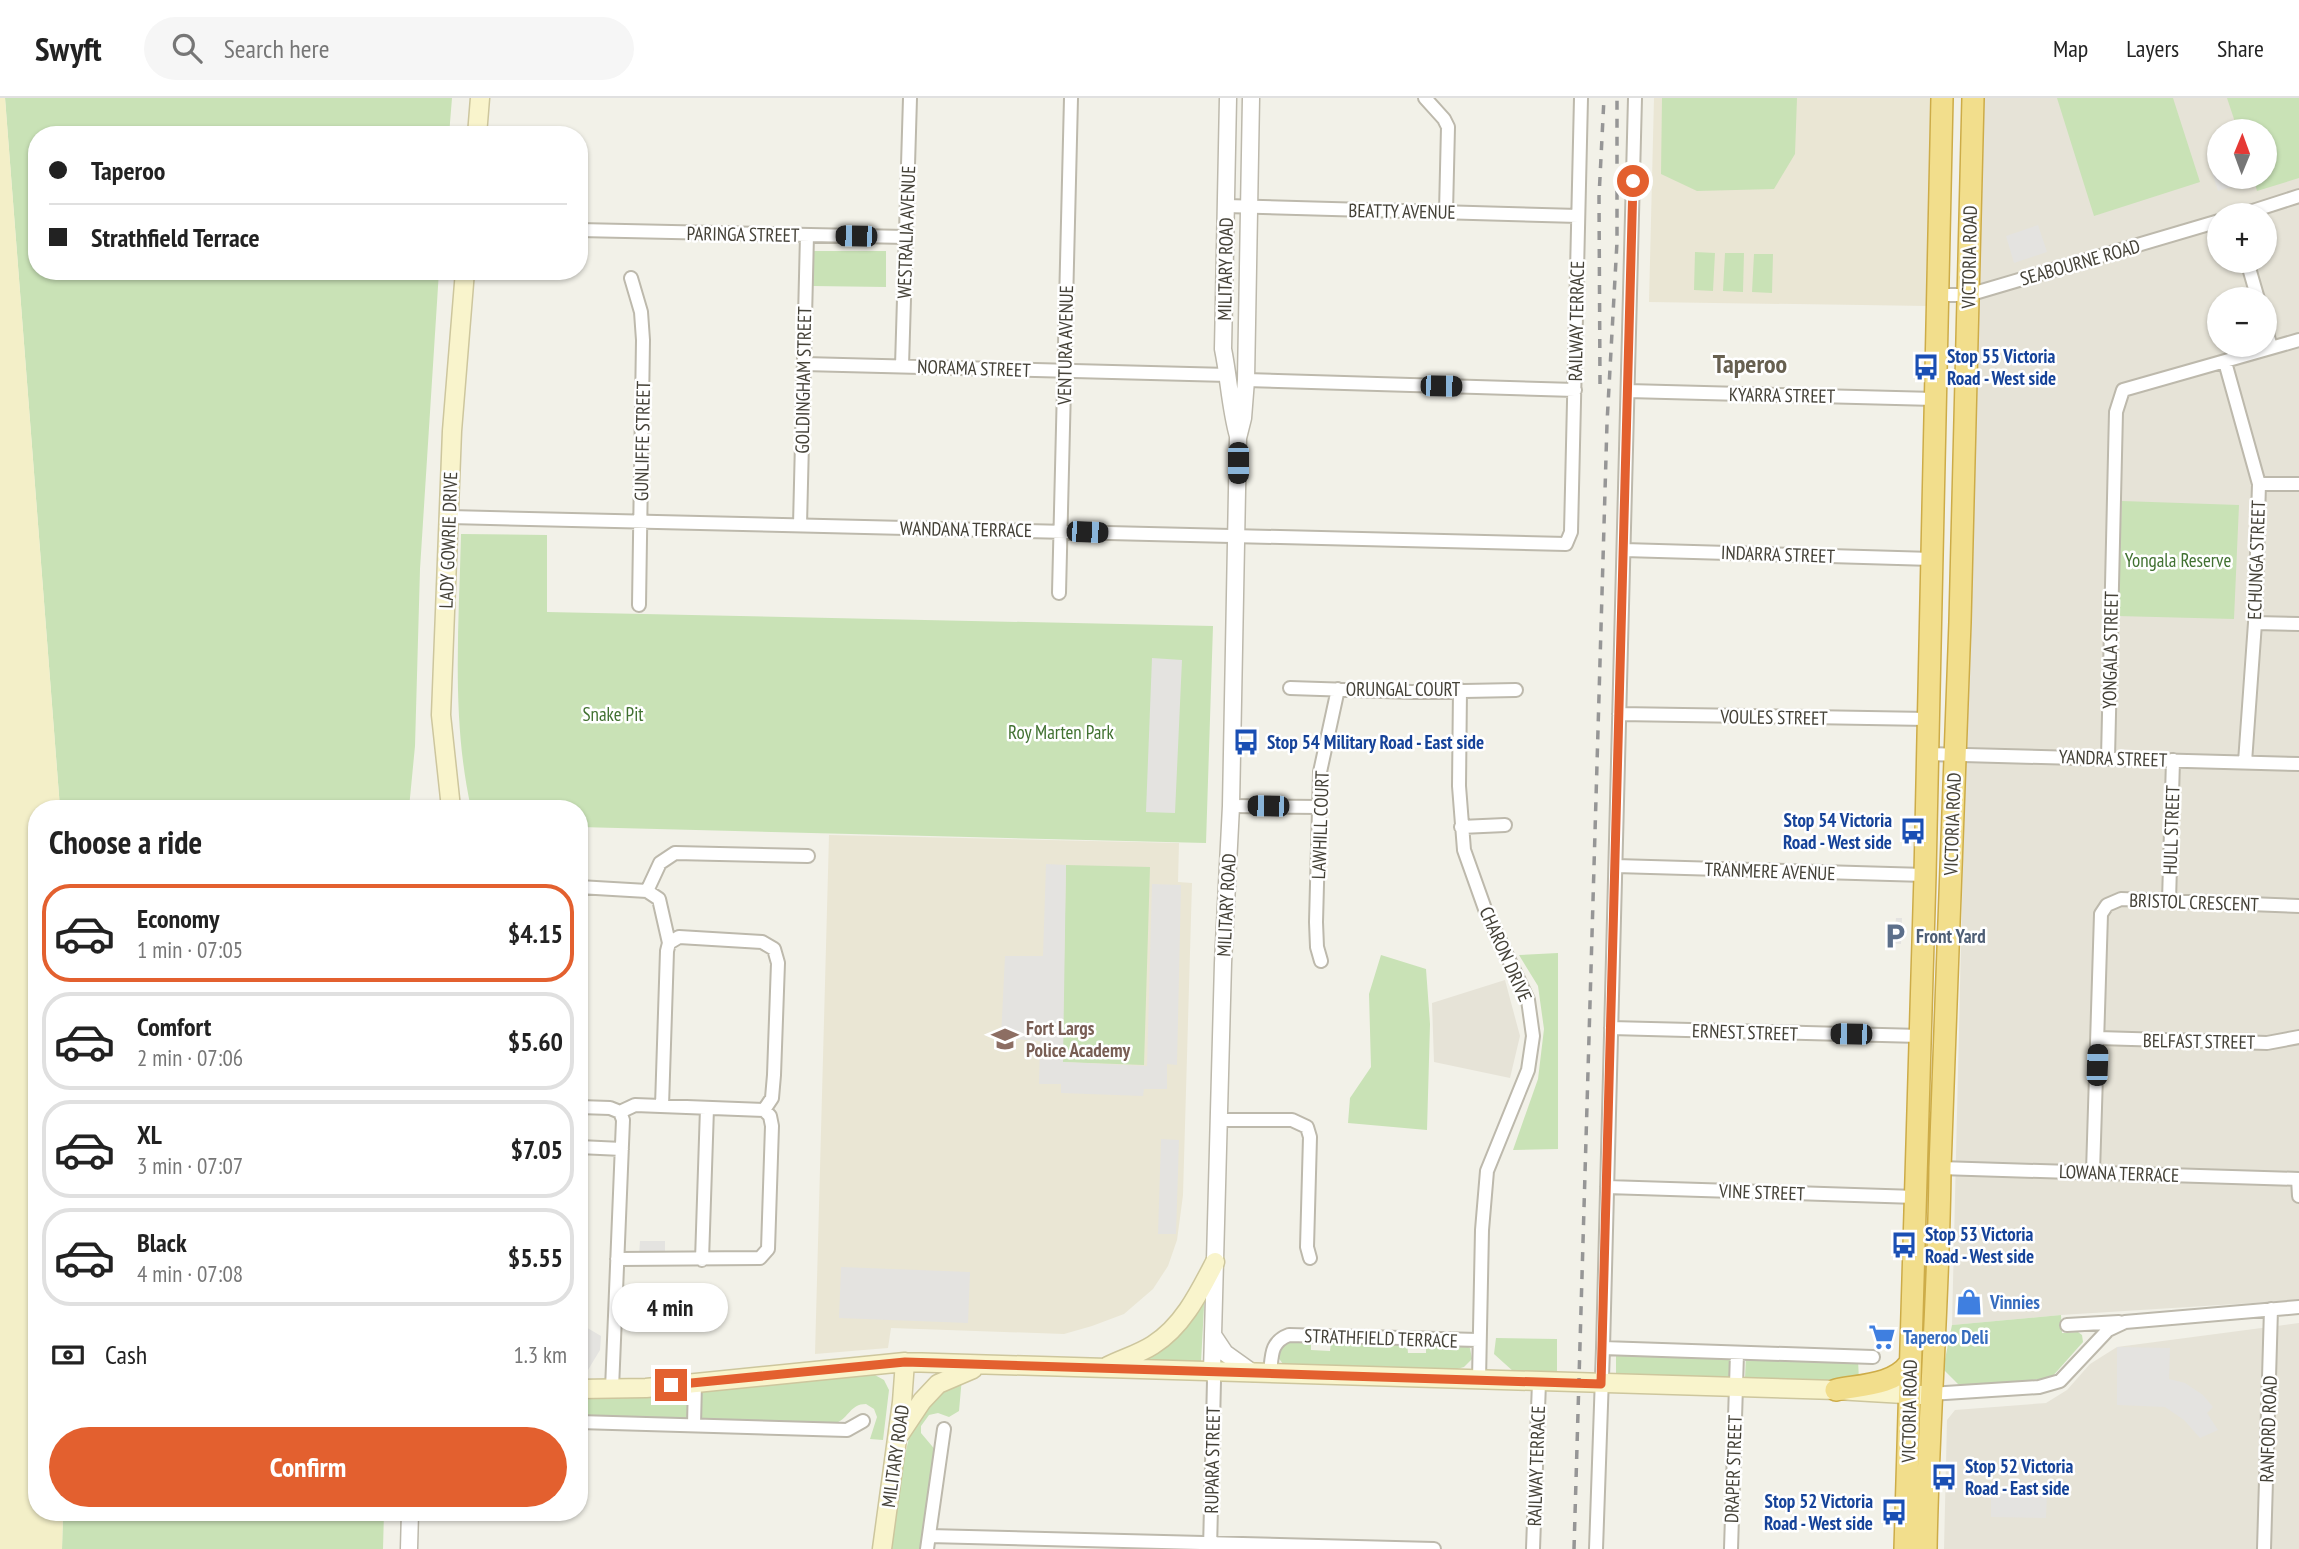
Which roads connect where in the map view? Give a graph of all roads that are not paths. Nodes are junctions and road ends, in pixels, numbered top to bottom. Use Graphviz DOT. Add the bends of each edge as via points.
graph roads {
  1 [pos="480,98"];
  2 [pos="910,98"];
  3 [pos="1072,98"];
  4 [pos="1228,98"];
  5 [pos="1251,98"];
  6 [pos="1425,98"];
  7 [pos="1581,98"];
  8 [pos="1635,98"];
  9 [pos="1942,98"];
  10 [pos="1973,98"];
  11 [pos="478,126"];
  12 [pos="2299,196"];
  13 [pos="2277,203"];
  14 [pos="1226,206"];
  15 [pos="1249,207"];
  16 [pos="1447,212"];
  17 [pos="1578,216"];
  18 [pos="2207,225"];
  19 [pos="588,230"];
  20 [pos="807,235"];
  21 [pos="906,237"];
  22 [pos="631,278"];
  23 [pos="464,280"];
  24 [pos="1939,295"];
  25 [pos="1968,295"];
  26 [pos="2299,340"];
  27 [pos="2277,346"];
  28 [pos="2240,357"];
  29 [pos="2225,362"];
  30 [pos="804,364"];
  31 [pos="902,366"];
  32 [pos="1065,371"];
  33 [pos="1228,375"];
  34 [pos="1246,380"];
  35 [pos="1575,390"];
  36 [pos="1628,391"];
  37 [pos="1936,399"];
  38 [pos="1238,438"];
  39 [pos="2259,484"];
  40 [pos="2299,484"];
  41 [pos="450,517"];
  42 [pos="641,522"];
  43 [pos="800,525"];
  44 [pos="1060,532"];
  45 [pos="1238,536"];
  46 [pos="1566,544"];
  47 [pos="1624,550"];
  48 [pos="1932,559"];
  49 [pos="1059,593"];
  50 [pos="639,605"];
  51 [pos="2255,623"];
  52 [pos="2299,624"];
  53 [pos="1290,688"];
  54 [pos="1338,689"];
  55 [pos="1460,690"];
  56 [pos="1516,690"];
  57 [pos="1619,714"];
  58 [pos="1928,719"];
  59 [pos="1927,754"];
  60 [pos="1954,754"];
  61 [pos="2108,758"];
  62 [pos="2173,760"];
  63 [pos="2245,762"];
  64 [pos="2299,764"];
  65 [pos="450,800"];
  66 [pos="1231,806"];
  67 [pos="1320,807"];
  68 [pos="1505,825"];
  69 [pos="1461,827"];
  70 [pos="808,856"];
  71 [pos="1616,866"];
  72 [pos="1925,875"];
  73 [pos="588,887"];
  74 [pos="647,891"];
  75 [pos="2169,901"];
  76 [pos="2299,906"];
  77 [pos="669,943"];
  78 [pos="1321,961"];
  79 [pos="1611,1028"];
  80 [pos="1920,1036"];
  81 [pos="2299,1037"];
  82 [pos="2098,1038"];
  83 [pos="1943,1087"];
  84 [pos="662,1106"];
  85 [pos="588,1107"];
  86 [pos="707,1108"];
  87 [pos="764,1110"];
  88 [pos="620,1112"];
  89 [pos="1918,1119"];
  90 [pos="1219,1120"];
  91 [pos="588,1147"];
  92 [pos="622,1149"];
  93 [pos="1940,1168"];
  94 [pos="2093,1172"];
  95 [pos="2298,1179"];
  96 [pos="1607,1187"];
  97 [pos="1916,1196"];
  98 [pos="2299,1196"];
  99 [pos="1310,1258"];
  100 [pos="617,1259"];
  101 [pos="702,1260"];
  102 [pos="1215,1262"];
  103 [pos="2299,1307"];
  104 [pos="2272,1309"];
  105 [pos="2125,1322"];
  106 [pos="2067,1325"];
  107 [pos="1213,1335"];
  108 [pos="1478,1340"];
  109 [pos="1603,1348"];
  110 [pos="1737,1353"];
  111 [pos="1872,1357"];
  112 [pos="905,1362"];
  113 [pos="1909,1364"];
  114 [pos="983,1365"];
  115 [pos="1101,1369"];
  116 [pos="1212,1372"];
  117 [pos="1261,1374"];
  118 [pos="1479,1380"];
  119 [pos="695,1382"];
  120 [pos="1539,1382"];
  121 [pos="1601,1384"];
  122 [pos="612,1388"];
  123 [pos="1736,1388"];
  124 [pos="588,1389"];
  125 [pos="1836,1390"];
  126 [pos="1920,1395"];
  127 [pos="863,1421"];
  128 [pos="588,1422"];
  129 [pos="694,1425"];
  130 [pos="944,1429"];
  131 [pos="898,1437"];
  132 [pos="411,1521"];
  133 [pos="928,1542"];
  134 [pos="1210,1545"];
  135 [pos="409,1549"];
  136 [pos="882,1549"];
  137 [pos="1434,1549"];
  138 [pos="1533,1549"];
  139 [pos="1596,1549"];
  140 [pos="1731,1549"];
  141 [pos="1905,1549"];
  142 [pos="1926,1549"];
  143 [pos="2264,1549"];
  1 -- 11 [label="main road"];
  2 -- 21 [label="street, WESTRALIA AVENUE"];
  3 -- 32 [label="street, VENTURA AVENUE"];
  4 -- 14 [label="street, MILITARY ROAD"];
  5 -- 15 [label="street, MILITARY ROAD"];
  6 -- 16 [label="street" via="1447,128"];
  7 -- 17 [label="street, RAILWAY TERRACE"];
  8 -- 36 [label="street"];
  9 -- 24 [label="highway, VICTORIA ROAD"];
  10 -- 25 [label="highway, VICTORIA ROAD"];
  12 -- 13 [label="street"];
  14 -- 15 [label="street, BEATTY AVENUE"];
  14 -- 33 [label="street, MILITARY ROAD" via="1223,349"];
  15 -- 16 [label="street, BEATTY AVENUE"];
  15 -- 34 [label="street, MILITARY ROAD"];
  16 -- 17 [label="street, BEATTY AVENUE"];
  17 -- 35 [label="street, RAILWAY TERRACE"];
  18 -- 25 [label="street, SEABOURNE ROAD"];
  19 -- 20 [label="street, PARINGA STREET"];
  20 -- 21 [label="street, PARINGA STREET"];
  20 -- 30 [label="street, GOLDINGHAM STREET"];
  21 -- 31 [label="street, WESTRALIA AVENUE"];
  22 -- 42 [label="street, GUNLIFFE STREET" via="643,340"];
  23 -- 41 [label="main road, LADY GOWRIE DRIVE"];
  24 -- 25 [label="street, SEABOURNE ROAD"];
  24 -- 37 [label="highway, VICTORIA ROAD"];
  25 -- 60 [label="highway, VICTORIA ROAD"];
  26 -- 27 [label="street, YONGALA STREET"];
  28 -- 29 [label="street, YONGALA STREET"];
  29 -- 39 [label="street, ECHUNGA STREET"];
  29 -- 61 [label="street, YONGALA STREET" via="2123,390 2116,412"];
  30 -- 31 [label="street, NORAMA STREET"];
  30 -- 43 [label="street, GOLDINGHAM STREET"];
  31 -- 32 [label="street, NORAMA STREET"];
  32 -- 33 [label="street, NORAMA STREET"];
  32 -- 44 [label="street, VENTURA AVENUE"];
  33 -- 38 [label="street, MILITARY ROAD"];
  34 -- 35 [label="street"];
  34 -- 38 [label="street, MILITARY ROAD"];
  35 -- 46 [label="street, RAILWAY TERRACE" via="1571,532"];
  36 -- 37 [label="street, KYARRA STREET"];
  36 -- 47 [label="street"];
  37 -- 48 [label="highway, VICTORIA ROAD"];
  38 -- 45 [label="street, MILITARY ROAD"];
  39 -- 40 [label="street"];
  39 -- 51 [label="street, ECHUNGA STREET"];
  41 -- 42 [label="street, WANDANA TERRACE"];
  41 -- 65 [label="main road, LADY GOWRIE DRIVE" via="440,715"];
  42 -- 43 [label="street, WANDANA TERRACE"];
  42 -- 50 [label="street, GUNLIFFE STREET"];
  43 -- 44 [label="street, WANDANA TERRACE"];
  44 -- 45 [label="street, WANDANA TERRACE"];
  44 -- 49 [label="street, VENTURA AVENUE"];
  45 -- 46 [label="street, WANDANA TERRACE"];
  45 -- 66 [label="street, MILITARY ROAD"];
  47 -- 48 [label="street, INDARRA STREET"];
  47 -- 57 [label="street"];
  48 -- 58 [label="highway, VICTORIA ROAD"];
  51 -- 52 [label="street"];
  51 -- 63 [label="street, ECHUNGA STREET"];
  53 -- 54 [label="street, ORUNGAL COURT"];
  54 -- 55 [label="street, ORUNGAL COURT"];
  54 -- 67 [label="street, LAWHILL COURT" via="1320,772"];
  55 -- 56 [label="street, ORUNGAL COURT"];
  55 -- 69 [label="street, CHARON DRIVE"];
  57 -- 58 [label="street, VOULES STREET"];
  57 -- 71 [label="street"];
  58 -- 59 [label="highway, VICTORIA ROAD"];
  59 -- 60 [label="street, YANDRA STREET"];
  59 -- 72 [label="highway, VICTORIA ROAD"];
  60 -- 61 [label="street, YANDRA STREET"];
  60 -- 83 [label="highway, VICTORIA ROAD"];
  61 -- 62 [label="street, YANDRA STREET"];
  62 -- 63 [label="street, YANDRA STREET"];
  62 -- 75 [label="street, HULL STREET"];
  63 -- 64 [label="street, YANDRA STREET"];
  66 -- 67 [label="street"];
  66 -- 90 [label="street, MILITARY ROAD"];
  67 -- 78 [label="street, LAWHILL COURT" via="1316,922"];
  68 -- 69 [label="street"];
  69 -- 108 [label="street, CHARON DRIVE" via="1469,869 1528,1000 1533,1037 1528,1070 1487,1171"];
  70 -- 74 [label="street" via="675,853 660,863"];
  71 -- 72 [label="street, TRANMERE AVENUE"];
  71 -- 79 [label="street"];
  72 -- 80 [label="highway, VICTORIA ROAD"];
  73 -- 74 [label="street"];
  74 -- 77 [label="street" via="659,899"];
  75 -- 76 [label="street, BRISTOL CRESCENT"];
  75 -- 82 [label="street, BRISTOL CRESCENT" via="2121,899 2107,905 2101,914"];
  77 -- 84 [label="street"];
  77 -- 87 [label="street" via="679,937 762,942 774,949 778,963 774,1075 772,1098"];
  79 -- 80 [label="street, ERNEST STREET"];
  79 -- 96 [label="street"];
  80 -- 89 [label="highway, VICTORIA ROAD"];
  81 -- 82 [label="street, BELFAST STREET" via="2267,1043"];
  82 -- 94 [label="street, BRISTOL CRESCENT"];
  83 -- 89 [label="highway" via="1934,1088"];
  83 -- 93 [label="highway, VICTORIA ROAD"];
  84 -- 86 [label="street"];
  84 -- 88 [label="street" via="635,1105"];
  85 -- 88 [label="street"];
  86 -- 87 [label="street"];
  86 -- 101 [label="street"];
  87 -- 101 [label="street" via="772,1126 768,1249 751,1260"];
  88 -- 92 [label="street"];
  89 -- 97 [label="highway, VICTORIA ROAD"];
  90 -- 99 [label="street" via="1292,1120 1307,1126"];
  90 -- 102 [label="street, MILITARY ROAD"];
  91 -- 92 [label="street"];
  92 -- 100 [label="street"];
  93 -- 94 [label="street, LOWANA TERRACE"];
  93 -- 126 [label="highway, VICTORIA ROAD" via="1940,1250"];
  94 -- 95 [label="street, LOWANA TERRACE"];
  95 -- 98 [label="street"];
  96 -- 97 [label="street, VINE STREET"];
  96 -- 109 [label="street"];
  97 -- 113 [label="highway, VICTORIA ROAD"];
  100 -- 101 [label="street"];
  100 -- 122 [label="street"];
  102 -- 107 [label="street, MILITARY ROAD"];
  102 -- 115 [label="main road" via="1190,1307 1167,1334 1152,1346"];
  103 -- 104 [label="street, STRATHFIELD TERRACE"];
  104 -- 105 [label="street, STRATHFIELD TERRACE"];
  104 -- 143 [label="street, RANFORD ROAD"];
  105 -- 106 [label="street, STRATHFIELD TERRACE"];
  105 -- 126 [label="street, STRATHFIELD TERRACE" via="2108,1329 2060,1381 2039,1387"];
  107 -- 116 [label="street, MILITARY ROAD"];
  107 -- 117 [label="street" via="1225,1353"];
  108 -- 117 [label="street, STRATHFIELD TERRACE" via="1289,1335 1273,1346"];
  108 -- 118 [label="street, CHARON DRIVE"];
  109 -- 110 [label="street"];
  109 -- 121 [label="street"];
  110 -- 111 [label="street"];
  110 -- 123 [label="street"];
  112 -- 114 [label="main road, STRATHFIELD TERRACE"];
  112 -- 119 [label="main road, STRATHFIELD TERRACE"];
  112 -- 131 [label="main road, MILITARY ROAD"];
  113 -- 125 [label="highway" via="1885,1380"];
  113 -- 126 [label="highway, VICTORIA ROAD"];
  114 -- 115 [label="main road, STRATHFIELD TERRACE"];
  114 -- 131 [label="main road" via="938,1384"];
  115 -- 116 [label="main road, STRATHFIELD TERRACE"];
  116 -- 117 [label="main road, STRATHFIELD TERRACE"];
  116 -- 134 [label="street, RUPARA STREET"];
  117 -- 118 [label="main road, STRATHFIELD TERRACE"];
  118 -- 120 [label="main road, STRATHFIELD TERRACE"];
  119 -- 122 [label="main road, STRATHFIELD TERRACE"];
  119 -- 129 [label="street"];
  120 -- 121 [label="main road, STRATHFIELD TERRACE"];
  120 -- 138 [label="street, RAILWAY TERRACE"];
  121 -- 123 [label="main road, STRATHFIELD TERRACE"];
  121 -- 139 [label="street"];
  122 -- 124 [label="main road, STRATHFIELD TERRACE"];
  123 -- 125 [label="main road, STRATHFIELD TERRACE"];
  123 -- 140 [label="street, DRAPER STREET"];
  125 -- 126 [label="main road, STRATHFIELD TERRACE"];
  126 -- 141 [label="highway, VICTORIA ROAD"];
  126 -- 142 [label="highway, VICTORIA ROAD"];
  127 -- 129 [label="street" via="847,1430"];
  128 -- 129 [label="street"];
  130 -- 133 [label="street"];
  131 -- 136 [label="main road, MILITARY ROAD"];
  132 -- 135 [label="street"];
  133 -- 134 [label="street"];
  134 -- 137 [label="street"];
}
